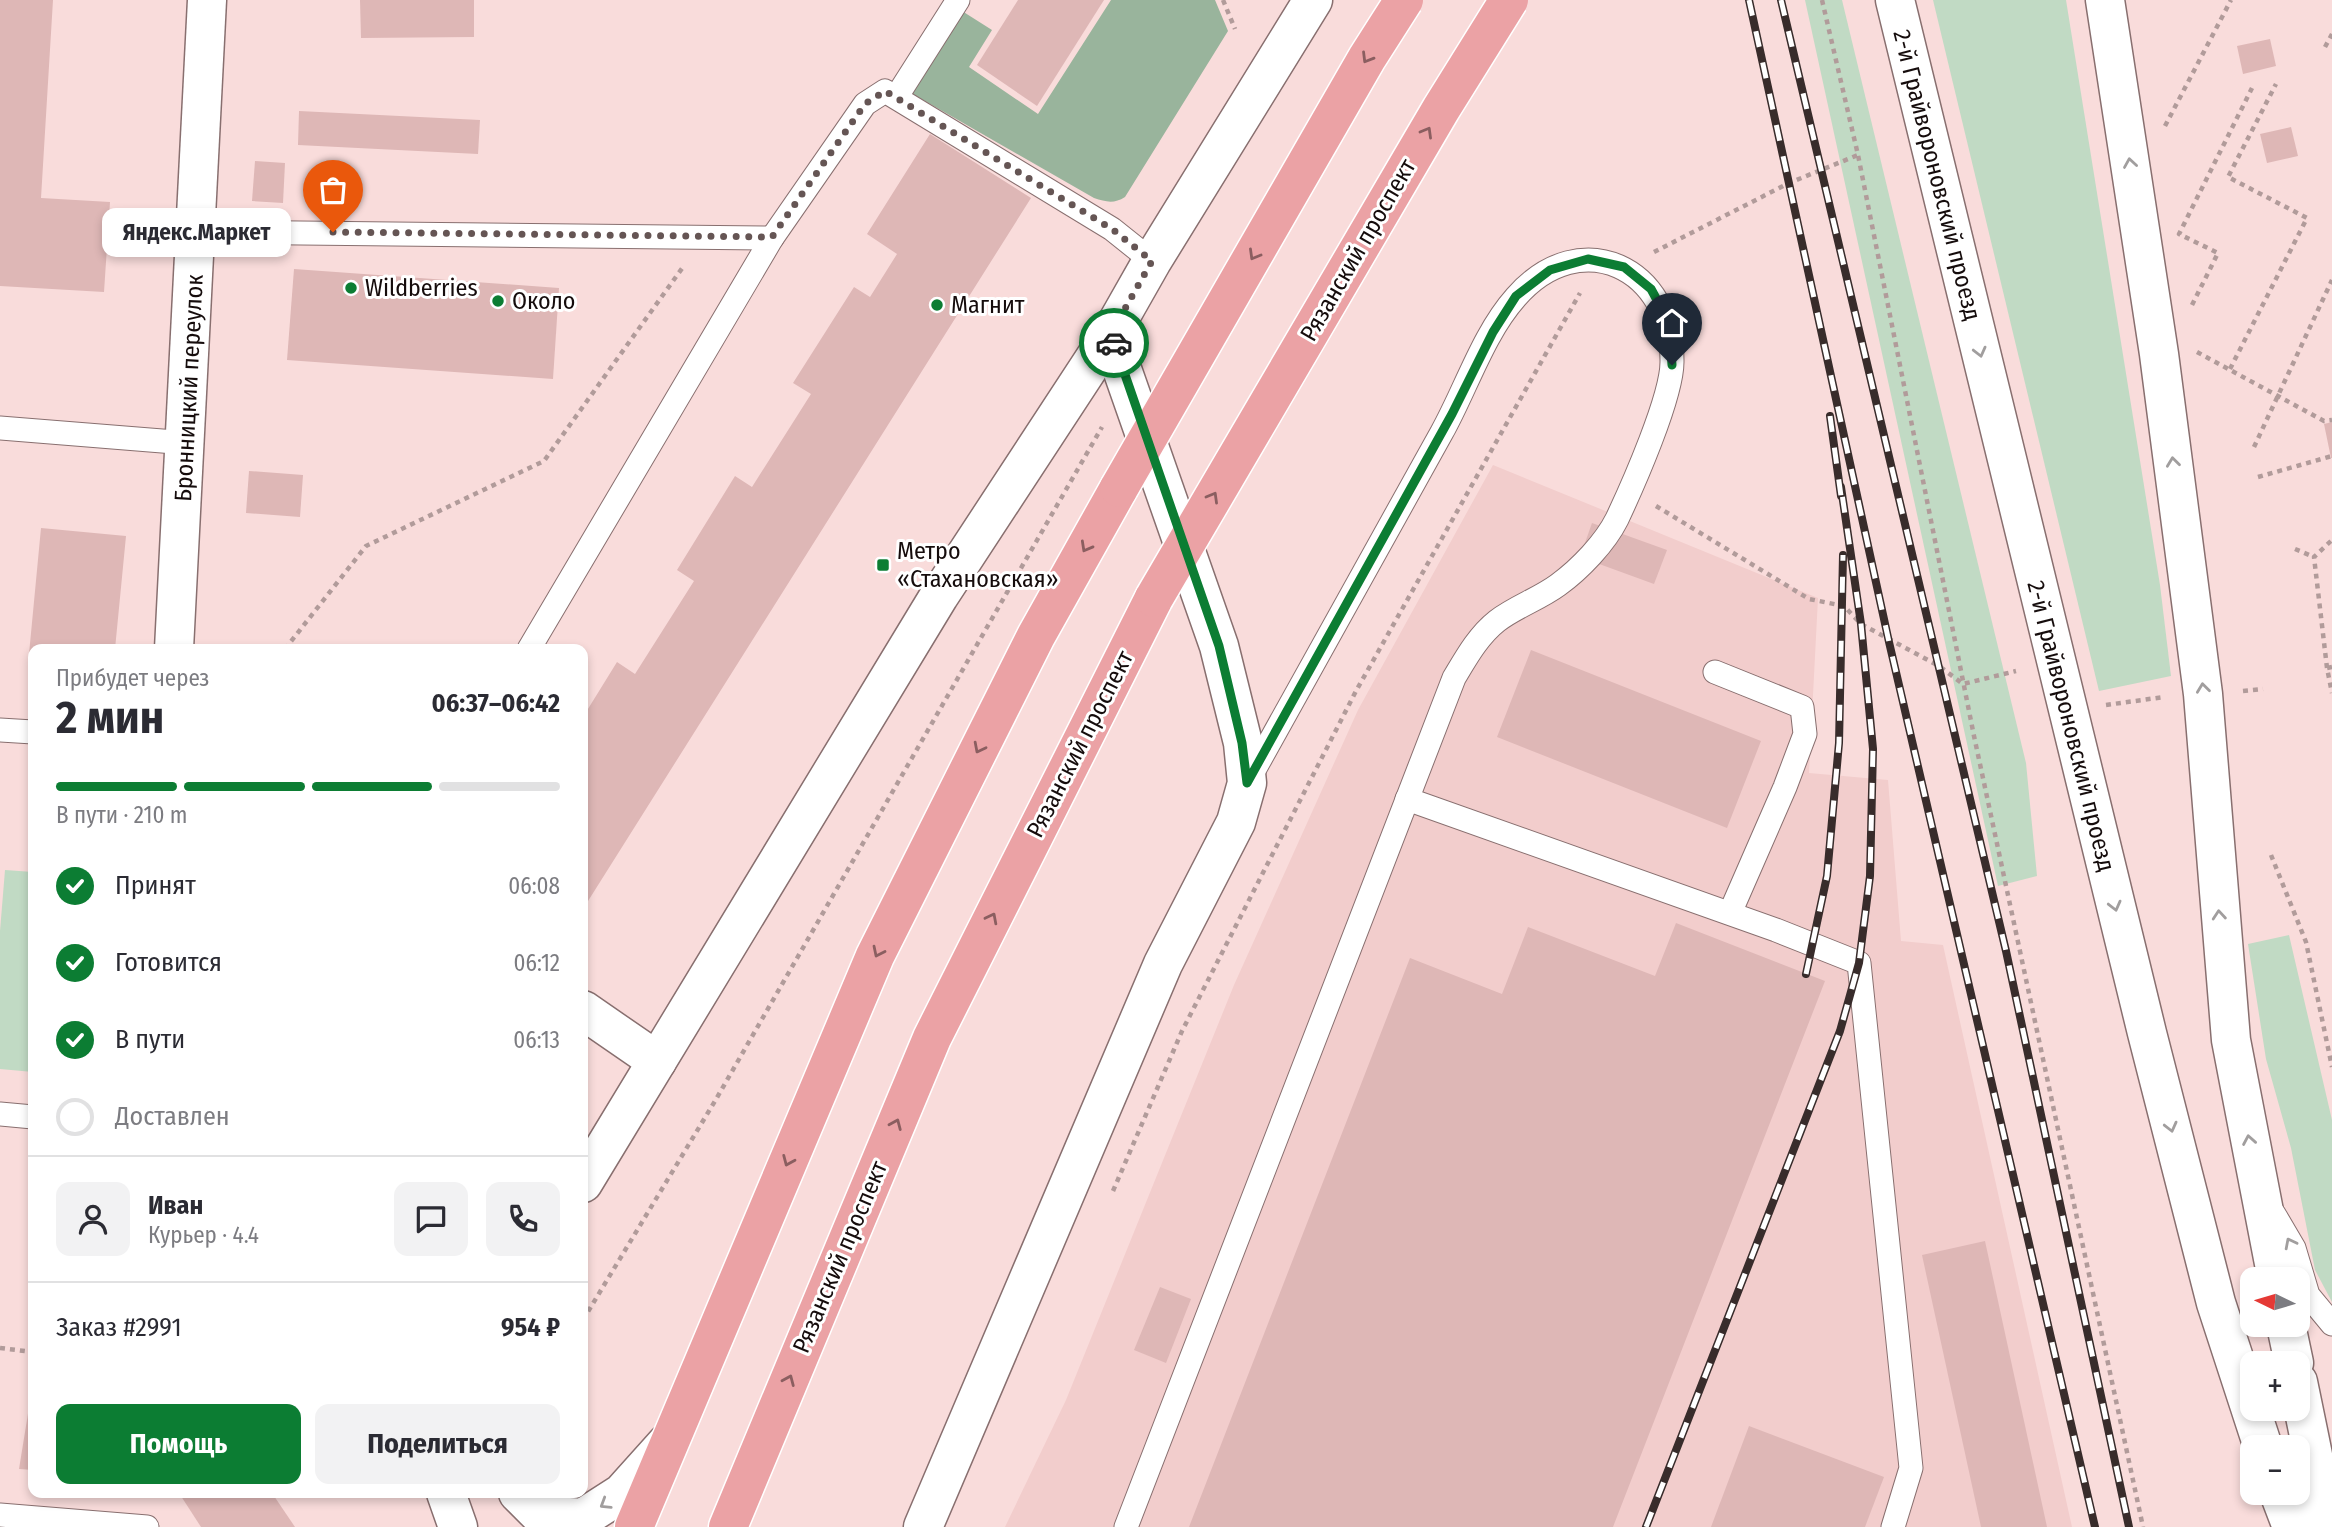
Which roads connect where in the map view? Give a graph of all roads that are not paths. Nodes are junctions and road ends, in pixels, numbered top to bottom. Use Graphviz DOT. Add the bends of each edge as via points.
graph roads {
  1 [pos="207,0"];
  2 [pos="958,0"];
  3 [pos="1313,0"];
  4 [pos="1404,0"];
  5 [pos="1509,0"];
  6 [pos="1895,0"];
  7 [pos="2105,0"];
  8 [pos="897,96"];
  9 [pos="196,232"];
  10 [pos="772,237"];
  11 [pos="1152,261"];
  12 [pos="1110,335"];
  13 [pos="0,428"];
  14 [pos="187,443"];
  15 [pos="174,644"];
  16 [pos="532,644"];
  17 [pos="1715,672"];
  18 [pos="0,730"];
  19 [pos="28,732"];
  20 [pos="1247,783"];
  21 [pos="1408,799"];
  22 [pos="1730,913"];
  23 [pos="588,1013"];
  24 [pos="657,1061"];
  25 [pos="0,1114"];
  26 [pos="28,1117"];
  27 [pos="588,1175"];
  28 [pos="2258,1187"];
  29 [pos="2275,1267"];
  30 [pos="2332,1324"];
  31 [pos="2306,1421"];
  32 [pos="2259,1435"];
  33 [pos="670,1440"];
  34 [pos="763,1443"];
  35 [pos="448,1498"];
  36 [pos="523,1498"];
  37 [pos="2284,1505"];
  38 [pos="0,1516"];
  39 [pos="147,1527"];
  40 [pos="458,1527"];
  41 [pos="634,1527"];
  42 [pos="728,1527"];
  43 [pos="750,1527"];
  44 [pos="923,1527"];
  45 [pos="1126,1527"];
  46 [pos="1893,1527"];
  47 [pos="2292,1527"];
  48 [pos="2322,1527"];
  1 -- 9 [label="street, Бронницкий переулок"];
  2 -- 8 [label="lane"];
  3 -- 11 [label="street"];
  4 -- 33 [label="main road, one-way, bridge" via="1035,636 875,956"];
  34 -- 5 [label="main road, Рязанский проспект, one-way, bridge" via="932,1038 1154,598"];
  6 -- 32 [label="street, 2-й Грайвороновский проезд, one-way" via="2147,1033 2216,1303"];
  28 -- 7 [label="street, one-way" via="2231,1040 2202,680"];
  8 -- 10 [label="lane" via="885,91 865,104"];
  8 -- 11 [label="lane" via="1112,229"];
  9 -- 10 [label="lane"];
  9 -- 14 [label="street, Бронницкий переулок"];
  10 -- 16 [label="lane"];
  11 -- 12 [label="street"];
  12 -- 20 [label="street" via="1219,646"];
  12 -- 24 [label="street" via="939,596"];
  13 -- 14 [label="lane"];
  14 -- 15 [label="street, Бронницкий переулок"];
  17 -- 22 [label="lane" via="1802,706 1805,734"];
  18 -- 19 [label="lane"];
  20 -- 21 [label="lane" via="1516,296 1550,270 1588,259 1624,267 1651,289 1669,322 1672,365 1658,420 1616,521 1594,551 1559,585 1496,621 1474,645 1454,678"];
  20 -- 44 [label="street" via="1236,822 1163,964"];
  21 -- 22 [label="lane"];
  21 -- 45 [label="lane"];
  22 -- 46 [label="lane" via="1859,963 1911,1468"];
  23 -- 24 [label="street"];
  24 -- 27 [label="street"];
  25 -- 26 [label="lane"];
  28 -- 29 [label="street"];
  30 -- 28 [label="lane, one-way" via="2308,1295 2294,1248"];
  31 -- 48 [label="street"];
  33 -- 36 [label="street, one-way" via="622,1493 583,1518 540,1515"];
  33 -- 41 [label="main road"];
  34 -- 42 [label="main road, Рязанский проспект"];
  34 -- 43 [label="street"];
  35 -- 40 [label="street"];
  37 -- 47 [label="street"];
  38 -- 39 [label="lane"];
}
